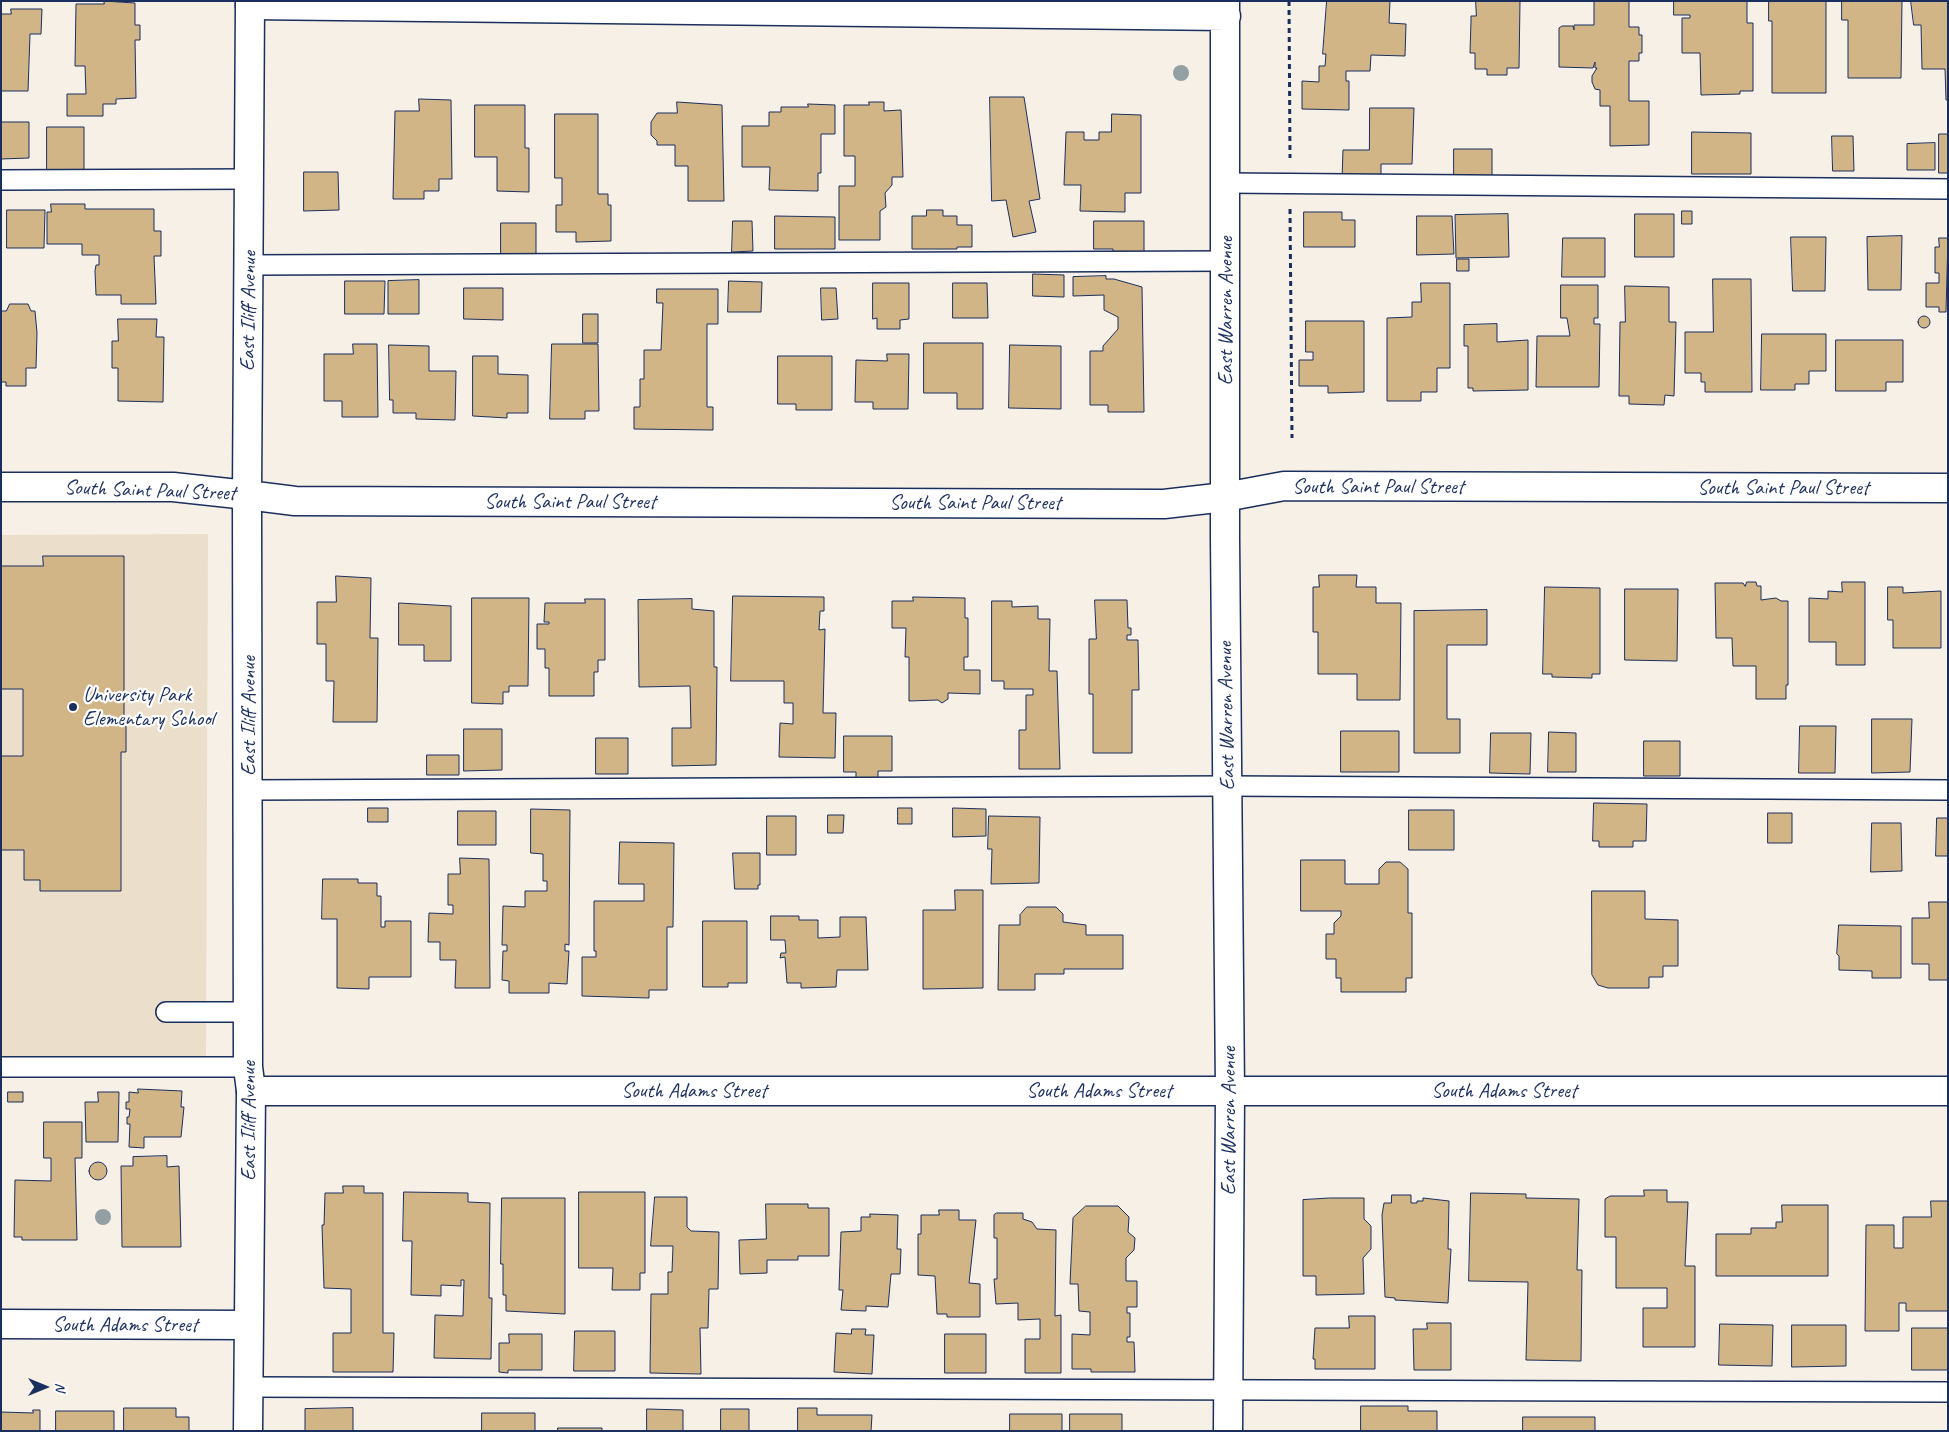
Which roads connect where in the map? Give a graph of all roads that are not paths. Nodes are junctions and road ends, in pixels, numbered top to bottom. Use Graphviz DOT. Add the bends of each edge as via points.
graph roads {
  1 [pos="250,3"];
  2 [pos="1226,8"];
  3 [pos="250,179"];
  4 [pos="1,180"];
  5 [pos="1226,183"];
  6 [pos="1948,189"];
  7 [pos="1226,261"];
  8 [pos="250,265"];
  9 [pos="1,487"];
  10 [pos="1948,488"];
  11 [pos="247,495"];
  12 [pos="1225,497"];
  13 [pos="1227,786"];
  14 [pos="249,790"];
  15 [pos="1948,790"];
  16 [pos="166,1012"];
  17 [pos="248,1012"];
  18 [pos="1,1067"];
  19 [pos="250,1079"];
  20 [pos="1230,1091"];
  21 [pos="1948,1091"];
  22 [pos="1,1324"];
  23 [pos="248,1325"];
  24 [pos="248,1387"];
  25 [pos="1228,1390"];
  26 [pos="1948,1392"];
  27 [pos="248,1431"];
  28 [pos="1228,1431"];
  1 -- 2 [label="street"];
  1 -- 3 [label="street, East Iliff Avenue"];
  2 -- 5 [label="street, East Warren Avenue"];
  3 -- 4 [label="lane"];
  3 -- 8 [label="street, East Iliff Avenue"];
  5 -- 6 [label="lane"];
  5 -- 7 [label="street, East Warren Avenue"];
  7 -- 8 [label="lane"];
  7 -- 12 [label="street, East Warren Avenue"];
  8 -- 11 [label="street, East Iliff Avenue"];
  9 -- 11 [label="street, South Saint Paul Street" via="173,487"];
  10 -- 12 [label="street, South Saint Paul Street" via="1284,486"];
  11 -- 12 [label="street, South Saint Paul Street" via="294,501 1124,504 1164,504"];
  11 -- 14 [label="street, East Iliff Avenue"];
  12 -- 13 [label="street, East Warren Avenue"];
  13 -- 14 [label="lane"];
  13 -- 15 [label="lane"];
  13 -- 20 [label="street, East Warren Avenue"];
  14 -- 17 [label="street, East Iliff Avenue"];
  16 -- 17 [label="lane"];
  17 -- 19 [label="street, East Iliff Avenue"];
  18 -- 19 [label="lane"];
  19 -- 20 [label="street, South Adams Street"];
  19 -- 23 [label="street, East Iliff Avenue"];
  20 -- 21 [label="street, South Adams Street"];
  20 -- 25 [label="street, East Warren Avenue"];
  22 -- 23 [label="street, South Adams Street"];
  23 -- 24 [label="street, East Iliff Avenue"];
  24 -- 25 [label="lane"];
  24 -- 27 [label="street, East Iliff Avenue"];
  25 -- 26 [label="lane"];
  25 -- 28 [label="street, East Warren Avenue"];
}
